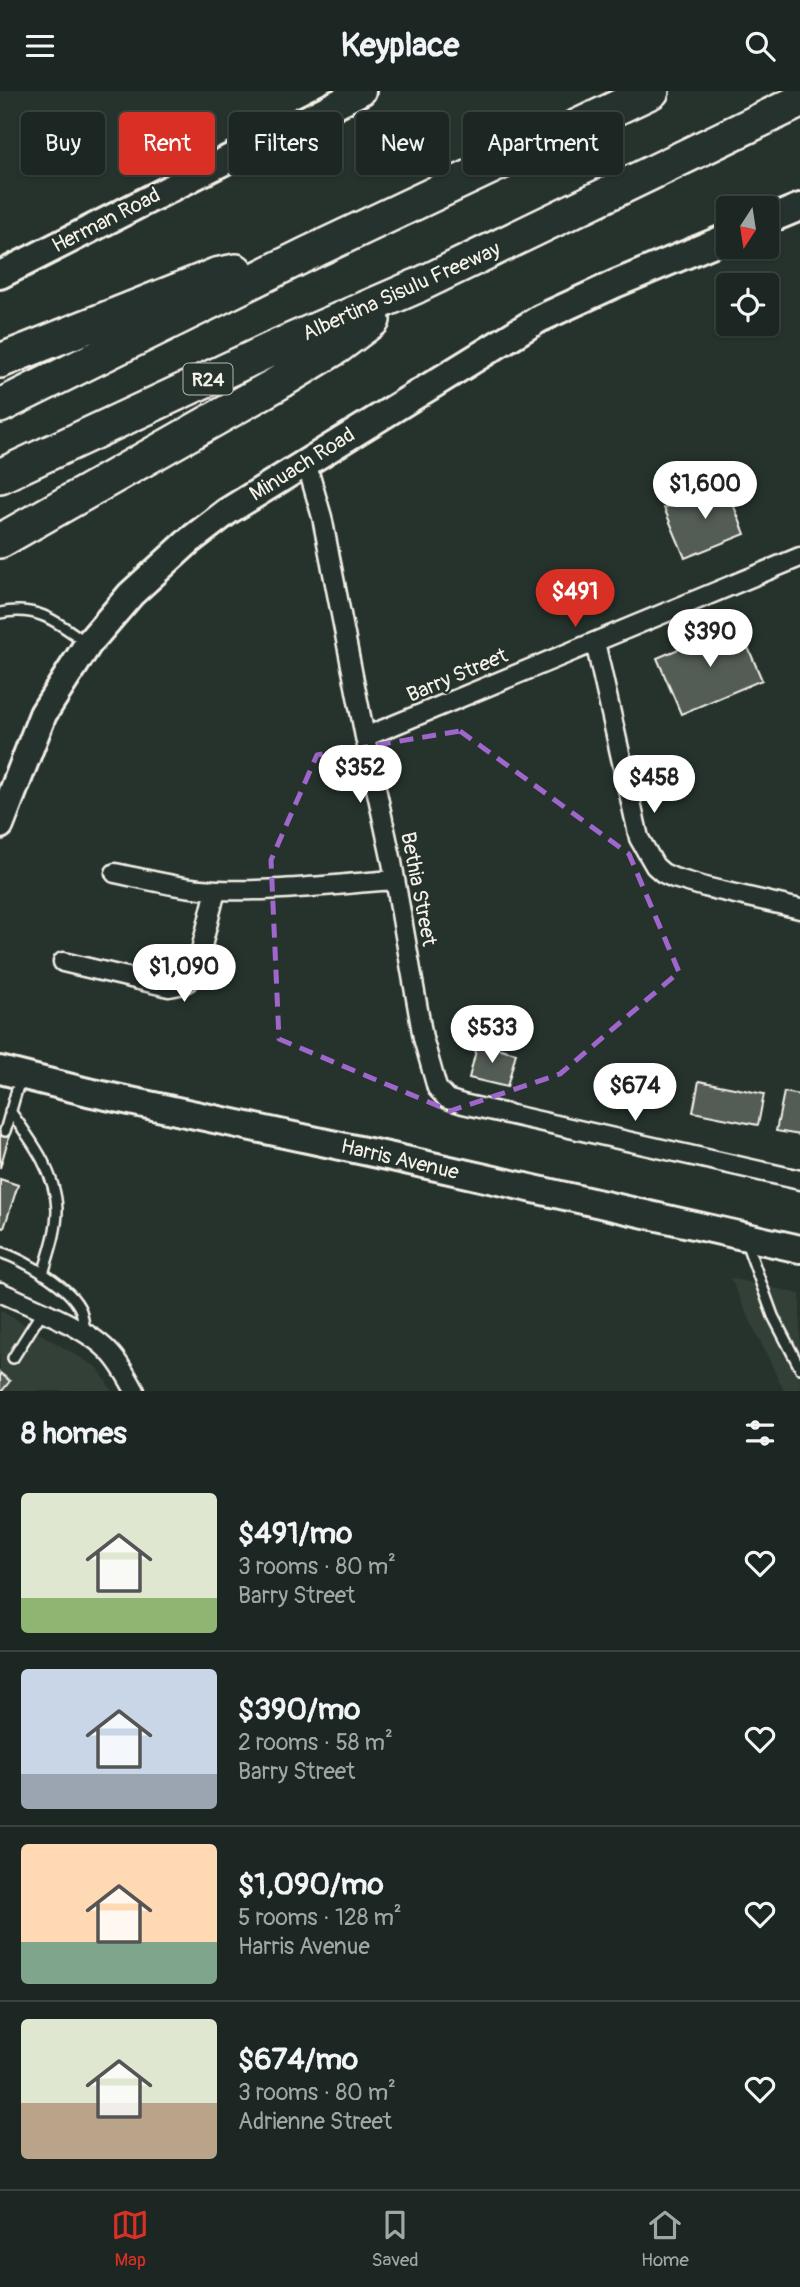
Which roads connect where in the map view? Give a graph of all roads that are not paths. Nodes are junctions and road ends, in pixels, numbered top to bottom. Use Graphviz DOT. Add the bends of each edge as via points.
graph roads {
  1 [pos="362,91"];
  2 [pos="652,91"];
  3 [pos="800,101"];
  4 [pos="800,207"];
  5 [pos="779,216"];
  6 [pos="716,242"];
  7 [pos="307,254"];
  8 [pos="0,275"];
  9 [pos="417,286"];
  10 [pos="0,361"];
  11 [pos="0,406"];
  12 [pos="306,462"];
  13 [pos="0,476"];
  14 [pos="0,541"];
  15 [pos="800,557"];
  16 [pos="0,613"];
  17 [pos="595,642"];
  18 [pos="88,644"];
  19 [pos="365,737"];
  20 [pos="0,825"];
  21 [pos="115,873"];
  22 [pos="396,880"];
  23 [pos="216,890"];
  24 [pos="800,909"];
  25 [pos="63,962"];
  26 [pos="11,1073"];
  27 [pos="10,1111"];
  28 [pos="5,1131"];
  29 [pos="800,1180"];
  30 [pos="744,1237"];
  31 [pos="800,1249"];
  32 [pos="0,1252"];
  33 [pos="43,1274"];
  34 [pos="0,1292"];
  35 [pos="42,1312"];
  36 [pos="86,1335"];
  37 [pos="13,1358"];
  38 [pos="800,1368"];
  39 [pos="135,1391"];
  1 -- 8 [label="main road, Herman Road"];
  2 -- 7 [label="highway"];
  3 -- 9 [label="highway, Albertina Sisulu Freeway / R24"];
  4 -- 5 [label="main road"];
  6 -- 12 [label="main road, Minuach Road" via="539,320"];
  7 -- 10 [label="highway" via="216,275"];
  7 -- 11 [label="highway"];
  9 -- 13 [label="highway, Albertina Sisulu Freeway / R24"];
  9 -- 14 [label="highway" via="337,347 275,385"];
  12 -- 18 [label="main road, Minuach Road" via="228,510 189,541 131,594"];
  12 -- 19 [label="street, Bethia Street" via="322,517"];
  15 -- 17 [label="street, Barry Street"];
  16 -- 18 [label="lane" via="41,613"];
  17 -- 19 [label="street, Barry Street"];
  17 -- 24 [label="street" via="639,838 649,859 674,878"];
  18 -- 20 [label="main road, Minuach Road" via="43,714"];
  19 -- 22 [label="street, Bethia Street"];
  21 -- 23 [label="street"];
  22 -- 23 [label="street"];
  22 -- 29 [label="street, Bethia Street" via="423,1038 435,1082 447,1099"];
  23 -- 25 [label="street" via="189,982 169,987"];
  26 -- 27 [label="lane"];
  26 -- 30 [label="main road, Harris Avenue"];
  27 -- 28 [label="lane"];
  27 -- 33 [label="lane" via="33,1142 55,1193 55,1230"];
  30 -- 31 [label="main road, Harris Avenue"];
  30 -- 38 [label="lane"];
  32 -- 33 [label="lane"];
  33 -- 36 [label="lane" via="80,1309"];
  34 -- 35 [label="street"];
  35 -- 36 [label="street"];
  35 -- 37 [label="lane"];
  36 -- 39 [label="street" via="110,1352"];
}
